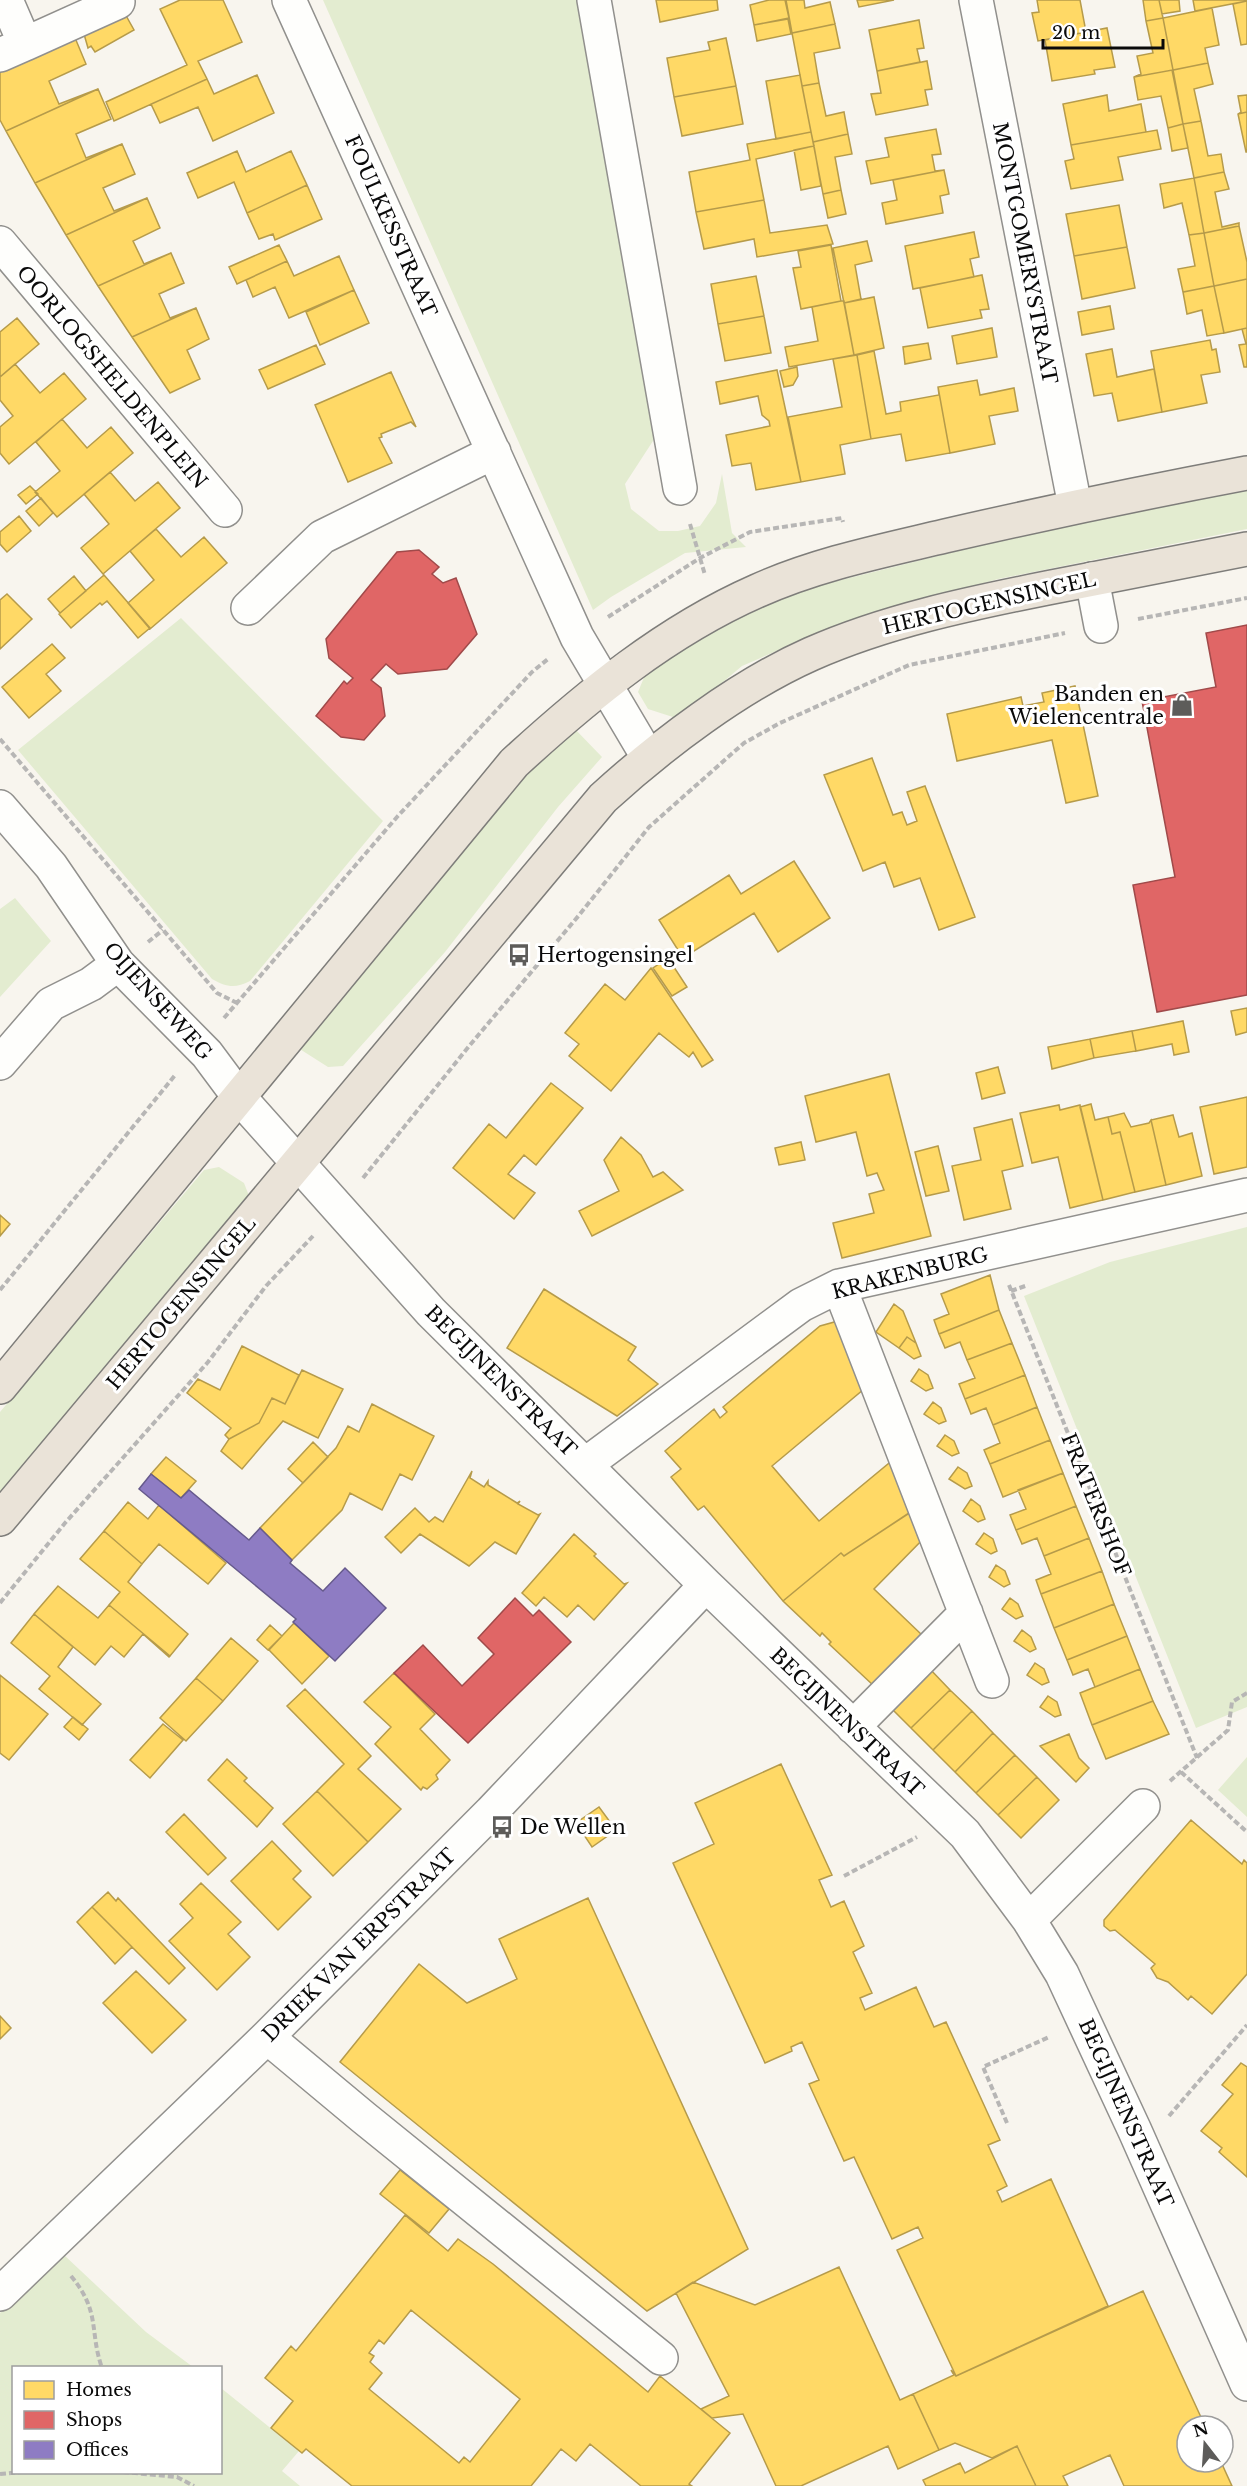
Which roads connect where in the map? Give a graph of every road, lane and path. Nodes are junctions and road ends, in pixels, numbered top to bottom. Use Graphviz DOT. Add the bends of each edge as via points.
graph roads {
  1 [pos="6,0"];
  2 [pos="289,0"];
  3 [pos="594,0"];
  4 [pos="976,0"];
  5 [pos="118,2"];
  6 [pos="12,49"];
  7 [pos="0,243"];
  8 [pos="494,452"];
  9 [pos="1247,473"];
  10 [pos="680,488"];
  11 [pos="1075,506"];
  12 [pos="225,510"];
  13 [pos="1247,549"];
  14 [pos="1092,579"];
  15 [pos="1247,598"];
  16 [pos="248,608"];
  17 [pos="1101,626"];
  18 [pos="606,687"];
  19 [pos="0,739"];
  20 [pos="648,757"];
  21 [pos="0,807"];
  22 [pos="118,963"];
  23 [pos="237,1003"];
  24 [pos="0,1063"];
  25 [pos="239,1097"];
  26 [pos="298,1164"];
  27 [pos="1247,1195"];
  28 [pos="338,1209"];
  29 [pos="996,1252"];
  30 [pos="839,1286"];
  31 [pos="0,1387"];
  32 [pos="585,1464"];
  33 [pos="0,1519"];
  34 [pos="706,1585"];
  35 [pos="0,1603"];
  36 [pos="966,1613"];
  37 [pos="992,1681"];
  38 [pos="1247,1693"];
  39 [pos="853,1726"];
  40 [pos="1197,1758"];
  41 [pos="1181,1772"];
  42 [pos="1143,1806"];
  43 [pos="940,1811"];
  44 [pos="1247,1832"];
  45 [pos="844,1876"];
  46 [pos="1029,1920"];
  47 [pos="1085,2020"];
  48 [pos="1247,2025"];
  49 [pos="267,2037"];
  50 [pos="1007,2123"];
  51 [pos="1136,2131"];
  52 [pos="47,2249"];
  53 [pos="0,2294"];
  54 [pos="661,2358"];
  55 [pos="102,2366"];
  56 [pos="1247,2384"];
  57 [pos="145,2474"];
  58 [pos="174,2474"];
  59 [pos="177,2477"];
  60 [pos="194,2486"];
  1 -- 6 [label="street"];
  2 -- 8 [label="street, FOULKESSTRAAT"];
  3 -- 10 [label="street"];
  4 -- 11 [label="street, MONTGOMERYSTRAAT"];
  5 -- 6 [label="street"];
  7 -- 12 [label="street, OORLOGSHELDENPLEIN"];
  8 -- 16 [label="street" via="322,537"];
  8 -- 18 [label="street, FOULKESSTRAAT" via="577,637"];
  9 -- 11 [label="main road"];
  11 -- 18 [label="main road" via="840,561 758,590 659,644"];
  13 -- 14 [label="main road, HERTOGENSINGEL"];
  14 -- 17 [label="street"];
  14 -- 20 [label="main road, HERTOGENSINGEL" via="966,604 869,631 810,654 751,686"];
  15 -- 17 [label="path"];
  17 -- 28 [label="path" via="909,665 744,743 649,827"];
  18 -- 20 [label="street, FOULKESSTRAAT"];
  18 -- 25 [label="main road" via="570,712 514,763"];
  19 -- 23 [label="path" via="217,993"];
  20 -- 26 [label="main road, HERTOGENSINGEL" via="603,798"];
  21 -- 22 [label="street, OIJENSEWEG" via="51,866"];
  22 -- 24 [label="street" via="91,984 51,1004"];
  22 -- 25 [label="street, OIJENSEWEG" via="207,1054"];
  25 -- 26 [label="street, OIJENSEWEG"];
  25 -- 31 [label="main road"];
  26 -- 28 [label="street, BEGIJNENSTRAAT"];
  26 -- 33 [label="main road, HERTOGENSINGEL"];
  27 -- 29 [label="street, KRAKENBURG"];
  28 -- 32 [label="street, BEGIJNENSTRAAT" via="431,1312"];
  28 -- 35 [label="path" via="266,1286 208,1362"];
  29 -- 30 [label="street, KRAKENBURG"];
  29 -- 40 [label="path, FRATERSHOF"];
  30 -- 32 [label="street, KRAKENBURG" via="801,1305"];
  30 -- 36 [label="street"];
  32 -- 34 [label="street, BEGIJNENSTRAAT"];
  34 -- 39 [label="street, BEGIJNENSTRAAT"];
  34 -- 49 [label="street, DRIEK VAN ERPSTRAAT" via="491,1812"];
  36 -- 37 [label="street"];
  36 -- 39 [label="street"];
  38 -- 40 [label="path" via="1233,1702 1228,1730"];
  39 -- 43 [label="street, BEGIJNENSTRAAT"];
  40 -- 41 [label="path"];
  41 -- 42 [label="path"];
  41 -- 44 [label="path"];
  42 -- 46 [label="street"];
  43 -- 45 [label="path" via="914,1840"];
  43 -- 46 [label="street, BEGIJNENSTRAAT" via="964,1834"];
  46 -- 47 [label="street, BEGIJNENSTRAAT"];
  47 -- 50 [label="path" via="983,2067"];
  47 -- 51 [label="street, BEGIJNENSTRAAT"];
  48 -- 51 [label="path" via="1168,2117"];
  49 -- 52 [label="street, DRIEK VAN ERPSTRAAT"];
  49 -- 54 [label="street"];
  51 -- 56 [label="street, BEGIJNENSTRAAT"];
  52 -- 53 [label="street, DRIEK VAN ERPSTRAAT"];
  52 -- 55 [label="path" via="81,2288 93,2312"];
  57 -- 59 [label="path"];
  58 -- 59 [label="path"];
  59 -- 60 [label="path"];
}
